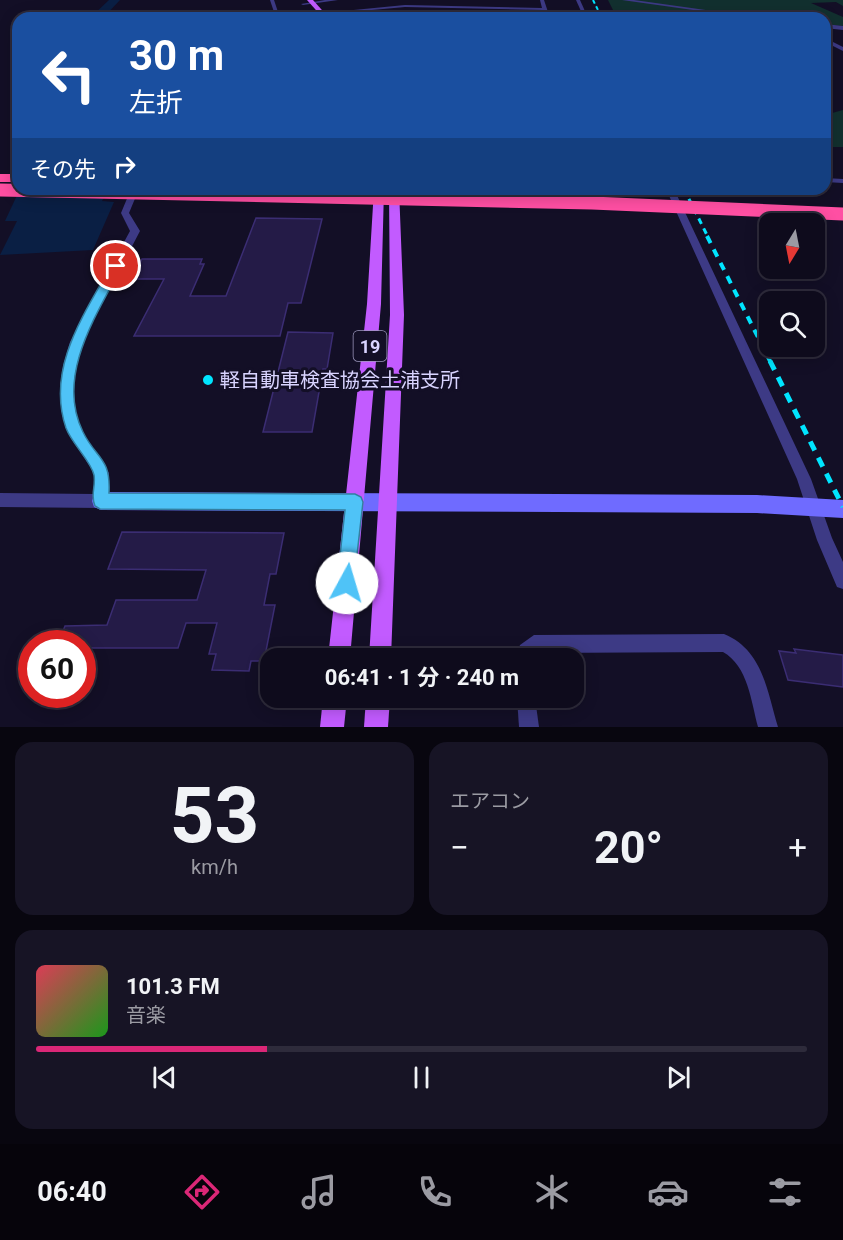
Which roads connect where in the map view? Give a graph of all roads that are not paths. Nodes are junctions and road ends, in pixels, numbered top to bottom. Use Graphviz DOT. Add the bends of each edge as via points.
graph roads {
  1 [pos="336,0"];
  2 [pos="542,0"];
  3 [pos="624,0"];
  4 [pos="311,1"];
  5 [pos="301,2"];
  6 [pos="437,3"];
  7 [pos="376,8"];
  8 [pos="544,9"];
  9 [pos="335,12"];
  10 [pos="381,12"];
  11 [pos="545,12"];
  12 [pos="715,12"];
  13 [pos="132,195"];
  14 [pos="248,195"];
  15 [pos="379,195"];
  16 [pos="394,195"];
  17 [pos="653,195"];
  18 [pos="673,195"];
  19 [pos="843,203"];
  20 [pos="843,214"];
  21 [pos="0,500"];
  22 [pos="100,501"];
  23 [pos="355,502"];
  24 [pos="388,502"];
  25 [pos="813,507"];
  26 [pos="843,509"];
  27 [pos="843,581"];
  28 [pos="340,648"];
  29 [pos="381,648"];
  30 [pos="529,648"];
  31 [pos="334,708"];
  32 [pos="377,708"];
  33 [pos="527,708"];
  34 [pos="332,727"];
  35 [pos="376,727"];
  36 [pos="529,727"];
  37 [pos="768,727"];
  1 -- 4 [label="street"];
  2 -- 8 [label="street"];
  3 -- 12 [label="street"];
  4 -- 5 [label="street"];
  6 -- 7 [label="street"];
  6 -- 8 [label="street"];
  7 -- 9 [label="street"];
  7 -- 10 [label="street"];
  8 -- 11 [label="street"];
  13 -- 22 [label="street" via="125,213 135,231 76,342 66,390 76,435 102,473"];
  14 -- 20 [label="highway, bridge"];
  15 -- 23 [label="main road, 19" via="374,304"];
  16 -- 24 [label="main road, 19" via="397,315"];
  17 -- 19 [label="highway"];
  18 -- 25 [label="street" via="804,479"];
  21 -- 22 [label="street"];
  22 -- 23 [label="street"];
  23 -- 24 [label="street"];
  23 -- 28 [label="main road, 19"];
  24 -- 25 [label="street"];
  24 -- 29 [label="main road, 19"];
  25 -- 26 [label="street"];
  25 -- 27 [label="street"];
  30 -- 37 [label="street" via="534,644 724,643 736,647 745,658"];
  31 -- 34 [label="main road"];
  32 -- 35 [label="main road"];
  33 -- 36 [label="street"];
}
